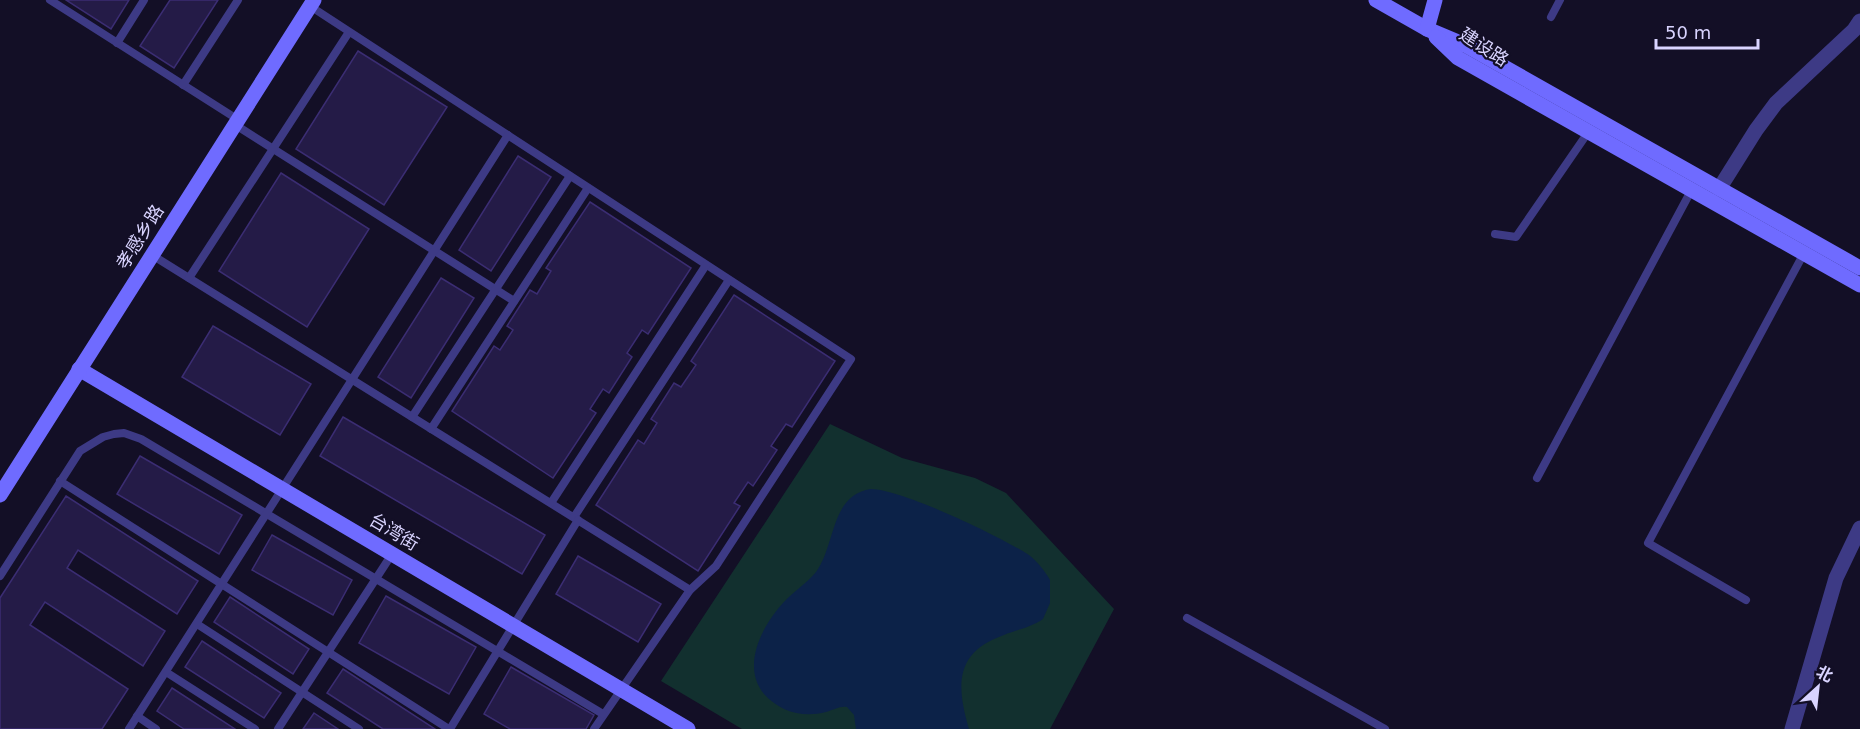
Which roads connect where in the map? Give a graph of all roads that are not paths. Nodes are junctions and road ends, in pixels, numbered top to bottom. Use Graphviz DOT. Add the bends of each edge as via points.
graph roads {
  1 [pos="50,0"];
  2 [pos="144,0"];
  3 [pos="238,0"];
  4 [pos="1376,0"];
  5 [pos="1435,0"];
  6 [pos="1560,0"];
  7 [pos="312,3"];
  8 [pos="1551,17"];
  9 [pos="1860,21"];
  10 [pos="1427,29"];
  11 [pos="349,32"];
  12 [pos="117,43"];
  13 [pos="183,85"];
  14 [pos="235,122"];
  15 [pos="1589,131"];
  16 [pos="508,135"];
  17 [pos="273,149"];
  18 [pos="570,176"];
  19 [pos="588,188"];
  20 [pos="1692,189"];
  21 [pos="1719,189"];
  22 [pos="1495,234"];
  23 [pos="435,251"];
  24 [pos="1804,253"];
  25 [pos="152,255"];
  26 [pos="706,265"];
  27 [pos="1860,268"];
  28 [pos="189,278"];
  29 [pos="729,280"];
  30 [pos="1860,285"];
  31 [pos="495,289"];
  32 [pos="514,301"];
  33 [pos="79,369"];
  34 [pos="353,380"];
  35 [pos="412,417"];
  36 [pos="431,429"];
  37 [pos="1537,478"];
  38 [pos="60,481"];
  39 [pos="284,490"];
  40 [pos="0,495"];
  41 [pos="550,503"];
  42 [pos="268,514"];
  43 [pos="576,518"];
  44 [pos="1860,528"];
  45 [pos="392,554"];
  46 [pos="0,576"];
  47 [pos="376,578"];
  48 [pos="222,585"];
  49 [pos="690,590"];
  50 [pos="1746,600"];
  51 [pos="1187,618"];
  52 [pos="197,624"];
  53 [pos="514,626"];
  54 [pos="328,652"];
  55 [pos="499,652"];
  56 [pos="166,672"];
  57 [pos="619,689"];
  58 [pos="302,692"];
  59 [pos="603,714"];
  60 [pos="137,717"];
  61 [pos="129,729"];
  62 [pos="156,729"];
  63 [pos="255,729"];
  64 [pos="278,729"];
  65 [pos="359,729"];
  66 [pos="449,729"];
  67 [pos="594,729"];
  68 [pos="688,729"];
  69 [pos="1385,729"];
  70 [pos="1792,729"];
  1 -- 12 [label="lane"];
  2 -- 12 [label="lane"];
  3 -- 13 [label="lane"];
  4 -- 10 [label="main road"];
  5 -- 10 [label="main road"];
  6 -- 8 [label="lane"];
  7 -- 11 [label="lane"];
  7 -- 14 [label="main road, 孝感乡路"];
  9 -- 21 [label="street" via="1776,103"];
  10 -- 15 [label="main road, 建设路" via="1458,58"];
  10 -- 21 [label="main road, 建设路" via="1465,45"];
  11 -- 16 [label="lane"];
  11 -- 17 [label="lane"];
  12 -- 13 [label="lane"];
  13 -- 14 [label="lane"];
  14 -- 17 [label="lane"];
  14 -- 25 [label="main road, 孝感乡路"];
  15 -- 20 [label="main road, 建设路"];
  15 -- 22 [label="lane" via="1516,237"];
  16 -- 18 [label="lane"];
  16 -- 23 [label="lane"];
  17 -- 23 [label="lane"];
  17 -- 28 [label="lane"];
  18 -- 19 [label="lane"];
  18 -- 31 [label="lane"];
  19 -- 26 [label="lane"];
  19 -- 32 [label="lane"];
  20 -- 24 [label="main road, 建设路"];
  20 -- 37 [label="lane"];
  21 -- 27 [label="main road, 建设路"];
  23 -- 31 [label="lane"];
  23 -- 34 [label="lane"];
  24 -- 30 [label="main road, 建设路"];
  24 -- 50 [label="lane" via="1648,543"];
  25 -- 28 [label="lane"];
  25 -- 33 [label="main road, 孝感乡路"];
  26 -- 29 [label="lane"];
  26 -- 41 [label="lane"];
  28 -- 34 [label="lane"];
  29 -- 43 [label="lane"];
  29 -- 49 [label="lane" via="851,359 716,566"];
  31 -- 32 [label="lane"];
  31 -- 35 [label="lane"];
  32 -- 36 [label="lane"];
  33 -- 39 [label="main road, 台湾街"];
  33 -- 40 [label="main road, 孝感乡路"];
  34 -- 35 [label="lane"];
  34 -- 39 [label="lane"];
  35 -- 36 [label="lane"];
  36 -- 41 [label="lane"];
  38 -- 42 [label="lane" via="80,450 103,437 124,433 141,439"];
  38 -- 46 [label="lane"];
  38 -- 48 [label="lane"];
  39 -- 42 [label="lane"];
  39 -- 45 [label="main road, 台湾街"];
  41 -- 43 [label="lane"];
  42 -- 47 [label="lane"];
  42 -- 48 [label="lane"];
  43 -- 49 [label="lane"];
  43 -- 53 [label="lane"];
  44 -- 70 [label="street" via="1836,578"];
  45 -- 47 [label="lane"];
  45 -- 53 [label="main road, 台湾街"];
  47 -- 54 [label="lane"];
  47 -- 55 [label="lane"];
  48 -- 52 [label="lane"];
  48 -- 54 [label="lane"];
  49 -- 57 [label="lane"];
  51 -- 69 [label="lane"];
  52 -- 56 [label="lane"];
  52 -- 58 [label="lane"];
  53 -- 55 [label="lane"];
  53 -- 57 [label="main road, 台湾街"];
  54 -- 58 [label="lane"];
  54 -- 66 [label="lane"];
  55 -- 59 [label="lane"];
  55 -- 66 [label="lane"];
  56 -- 60 [label="lane"];
  56 -- 63 [label="lane"];
  57 -- 59 [label="lane"];
  57 -- 68 [label="main road, 台湾街"];
  58 -- 64 [label="lane"];
  58 -- 65 [label="lane"];
  59 -- 67 [label="lane"];
  60 -- 61 [label="lane"];
  60 -- 62 [label="lane"];
}
